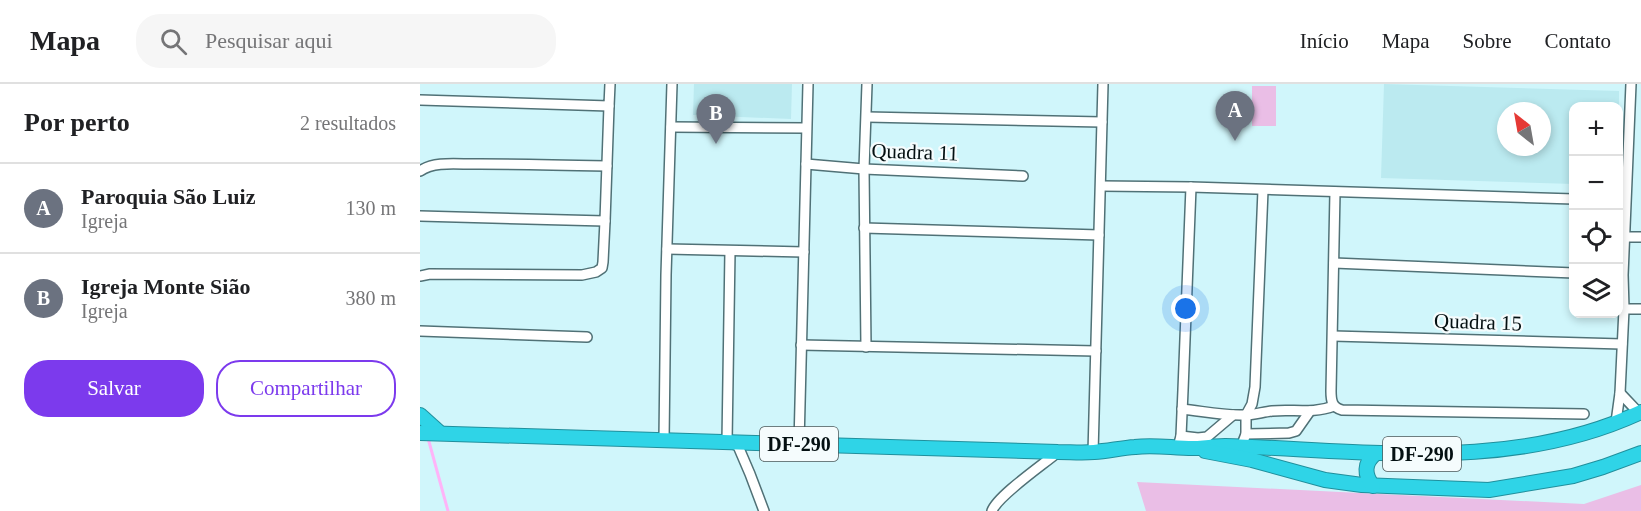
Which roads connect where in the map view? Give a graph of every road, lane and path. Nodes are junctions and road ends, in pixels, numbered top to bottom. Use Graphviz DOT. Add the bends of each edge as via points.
graph roads {
  1 [pos="610,84"];
  2 [pos="672,84"];
  3 [pos="808,84"];
  4 [pos="867,84"];
  5 [pos="1103,84"];
  6 [pos="1631,84"];
  7 [pos="420,99"];
  8 [pos="609,106"];
  9 [pos="867,117"];
  10 [pos="1102,122"];
  11 [pos="671,127"];
  12 [pos="806,128"];
  13 [pos="806,164"];
  14 [pos="607,166"];
  15 [pos="864,168"];
  16 [pos="420,171"];
  17 [pos="1023,176"];
  18 [pos="1101,186"];
  19 [pos="1191,187"];
  20 [pos="1263,190"];
  21 [pos="1335,192"];
  22 [pos="1569,199"];
  23 [pos="1623,200"];
  24 [pos="420,216"];
  25 [pos="605,221"];
  26 [pos="864,228"];
  27 [pos="1099,235"];
  28 [pos="1625,237"];
  29 [pos="1641,237"];
  30 [pos="667,249"];
  31 [pos="730,251"];
  32 [pos="804,252"];
  33 [pos="1334,263"];
  34 [pos="1622,264"];
  35 [pos="1569,273"];
  36 [pos="420,276"];
  37 [pos="1623,298"];
  38 [pos="1624,309"];
  39 [pos="1641,309"];
  40 [pos="420,331"];
  41 [pos="1333,336"];
  42 [pos="588,337"];
  43 [pos="1622,344"];
  44 [pos="801,345"];
  45 [pos="866,347"];
  46 [pos="1096,351"];
  47 [pos="1620,393"];
  48 [pos="1334,406"];
  49 [pos="1182,409"];
  50 [pos="1310,411"];
  51 [pos="1640,412"];
  52 [pos="1584,414"];
  53 [pos="420,415"];
  54 [pos="1233,415"];
  55 [pos="1246,415"];
  56 [pos="1616,422"];
  57 [pos="420,433"];
  58 [pos="440,434"];
  59 [pos="664,440"];
  60 [pos="1243,440"];
  61 [pos="1179,441"];
  62 [pos="729,442"];
  63 [pos="799,444"];
  64 [pos="1198,448"];
  65 [pos="1058,452"];
  66 [pos="1093,453"];
  67 [pos="1641,453"];
  68 [pos="1375,454"];
  69 [pos="1373,486"];
  70 [pos="764,511"];
  71 [pos="992,511"];
  1 -- 8 [label="street"];
  2 -- 11 [label="street"];
  3 -- 12 [label="street"];
  4 -- 9 [label="street"];
  5 -- 10 [label="street"];
  6 -- 23 [label="street"];
  7 -- 8 [label="street"];
  8 -- 14 [label="street"];
  9 -- 10 [label="street"];
  9 -- 15 [label="street"];
  10 -- 18 [label="street"];
  11 -- 12 [label="street"];
  11 -- 30 [label="street"];
  12 -- 13 [label="street"];
  13 -- 15 [label="street, Quadra 11"];
  13 -- 32 [label="street"];
  14 -- 16 [label="street" via="441,165"];
  14 -- 25 [label="street"];
  15 -- 17 [label="street, Quadra 11"];
  15 -- 26 [label="street"];
  18 -- 19 [label="street"];
  18 -- 27 [label="street"];
  19 -- 20 [label="street"];
  19 -- 49 [label="street"];
  20 -- 21 [label="street"];
  20 -- 55 [label="street" via="1256,387"];
  21 -- 22 [label="street"];
  21 -- 33 [label="street"];
  23 -- 28 [label="street"];
  24 -- 25 [label="street"];
  25 -- 36 [label="street" via="602,268 596,272"];
  26 -- 27 [label="street"];
  26 -- 45 [label="street"];
  27 -- 46 [label="street"];
  28 -- 29 [label="street"];
  28 -- 34 [label="street"];
  30 -- 31 [label="street"];
  30 -- 59 [label="street"];
  31 -- 32 [label="street"];
  31 -- 62 [label="street"];
  32 -- 44 [label="street"];
  33 -- 35 [label="street"];
  33 -- 41 [label="street"];
  37 -- 38 [label="street"];
  38 -- 39 [label="street"];
  38 -- 43 [label="street"];
  40 -- 42 [label="street"];
  41 -- 43 [label="street, Quadra 15"];
  41 -- 48 [label="street"];
  43 -- 47 [label="street"];
  44 -- 45 [label="street"];
  44 -- 63 [label="street"];
  45 -- 46 [label="street"];
  46 -- 66 [label="street"];
  47 -- 51 [label="street"];
  47 -- 56 [label="street"];
  48 -- 50 [label="street"];
  48 -- 52 [label="street" via="1342,410"];
  49 -- 54 [label="street"];
  49 -- 61 [label="street"];
  50 -- 55 [label="street"];
  50 -- 60 [label="street" via="1296,431"];
  51 -- 56 [label="highway, DF-290"];
  53 -- 58 [label="highway"];
  54 -- 55 [label="street"];
  54 -- 61 [label="street" via="1207,437"];
  55 -- 60 [label="street"];
  56 -- 68 [label="highway, DF-290" via="1538,445 1493,451"];
  57 -- 58 [label="highway, DF-290"];
  58 -- 59 [label="highway, DF-290"];
  59 -- 62 [label="highway, DF-290"];
  60 -- 64 [label="highway, DF-290"];
  60 -- 68 [label="highway, DF-290"];
  61 -- 64 [label="highway, DF-290"];
  61 -- 66 [label="highway, DF-290"];
  62 -- 63 [label="highway, DF-290"];
  62 -- 70 [label="street" via="738,446"];
  63 -- 65 [label="highway, DF-290"];
  64 -- 69 [label="highway, DF-290" via="1325,480"];
  65 -- 66 [label="highway, DF-290"];
  65 -- 71 [label="street" via="1005,495"];
  67 -- 69 [label="highway, DF-290" via="1573,476 1489,490"];
  68 -- 69 [label="highway" via="1366,471"];
}
